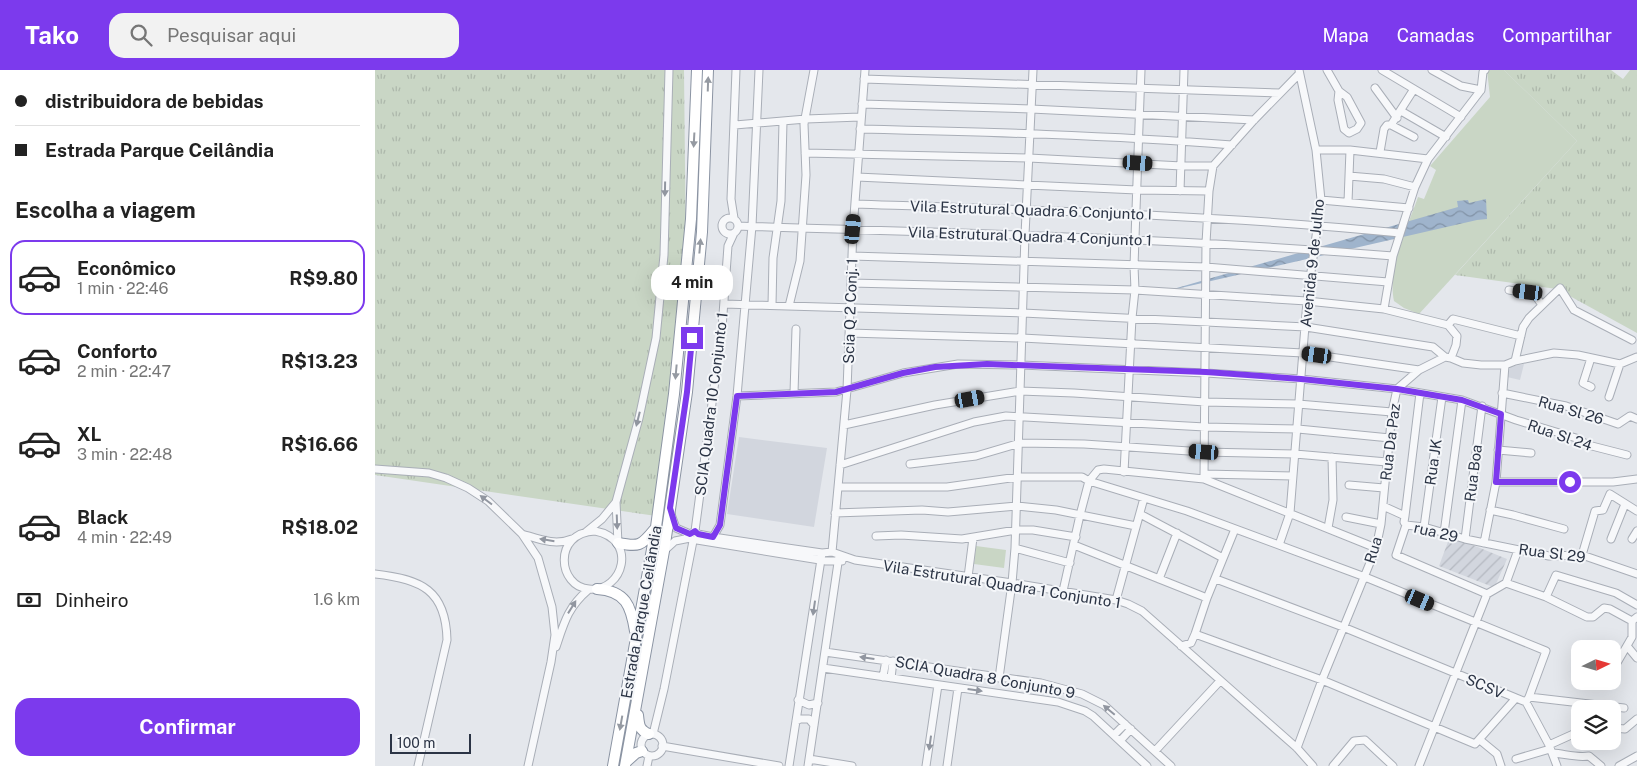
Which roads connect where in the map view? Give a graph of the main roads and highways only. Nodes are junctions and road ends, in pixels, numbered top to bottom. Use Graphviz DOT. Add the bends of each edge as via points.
graph roads {
  1 [pos="697,70"];
  2 [pos="708,70"];
  3 [pos="656,527"];
  4 [pos="618,543"];
  5 [pos="593,589"];
  6 [pos="636,641"];
  7 [pos="638,697"];
  8 [pos="651,734"];
  9 [pos="645,754"];
  10 [pos="626,764"];
  11 [pos="613,766"];
  1 -- 3 [label="highway, Estrada Parque Ceilândia, one-way" via="691,219 674,394"];
  7 -- 2 [label="highway, Estrada Parque Ceilândia, one-way" via="664,551 687,392 702,232"];
  3 -- 4 [label="highway" via="640,545"];
  3 -- 6 [label="highway, Estrada Parque Ceilândia"];
  5 -- 6 [label="highway" via="616,593 626,601"];
  6 -- 11 [label="highway, Estrada Parque Ceilândia, one-way"];
  7 -- 8 [label="highway" via="640,728"];
  7 -- 10 [label="highway, Estrada Parque Ceilândia"];
  9 -- 10 [label="highway" via="636,753"];
}
